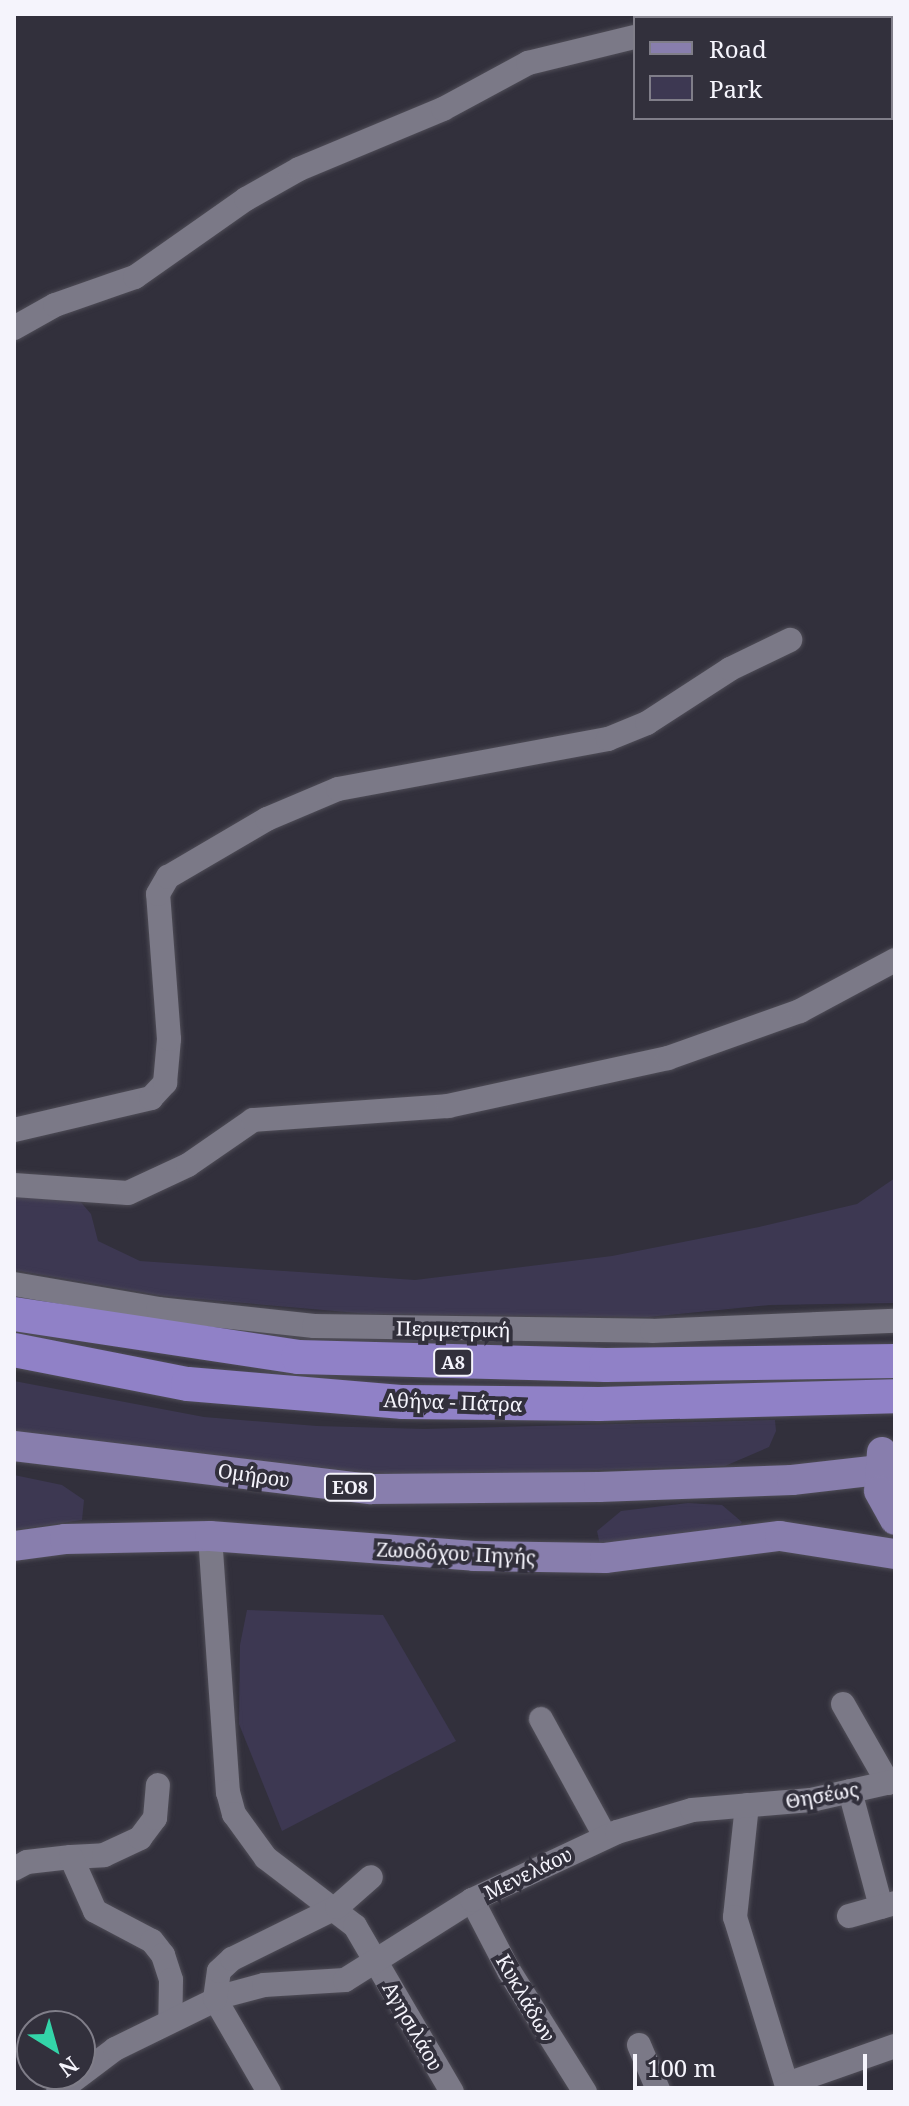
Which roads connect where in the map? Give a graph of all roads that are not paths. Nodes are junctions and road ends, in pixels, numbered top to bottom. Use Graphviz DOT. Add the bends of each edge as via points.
graph roads {
  1 [pos="633,37"];
  2 [pos="14,328"];
  3 [pos="790,640"];
  4 [pos="895,960"];
  5 [pos="14,1130"];
  6 [pos="14,1185"];
  7 [pos="14,1284"];
  8 [pos="14,1314"];
  9 [pos="895,1321"];
  10 [pos="14,1350"];
  11 [pos="895,1361"];
  12 [pos="895,1396"];
  13 [pos="14,1446"];
  14 [pos="888,1459"];
  15 [pos="825,1476"];
  16 [pos="687,1483"];
  17 [pos="891,1515"];
  18 [pos="210,1536"];
  19 [pos="14,1546"];
  20 [pos="895,1554"];
  21 [pos="843,1704"];
  22 [pos="541,1719"];
  23 [pos="891,1782"];
  24 [pos="158,1785"];
  25 [pos="850,1791"];
  26 [pos="747,1805"];
  27 [pos="605,1836"];
  28 [pos="71,1857"];
  29 [pos="14,1869"];
  30 [pos="371,1877"];
  31 [pos="472,1900"];
  32 [pos="888,1905"];
  33 [pos="337,1907"];
  34 [pos="849,1916"];
  35 [pos="375,1959"];
  36 [pos="215,1999"];
  37 [pos="170,2019"];
  38 [pos="639,2045"];
  39 [pos="895,2046"];
  40 [pos="788,2088"];
  41 [pos="58,2092"];
  42 [pos="269,2092"];
  43 [pos="452,2092"];
  44 [pos="585,2092"];
  45 [pos="659,2092"];
  1 -- 2 [label="street" via="528,63 443,109 299,169 237,205 144,272 55,305"];
  3 -- 5 [label="street" via="730,669 647,723 608,739 338,789 267,819 168,877 158,894 169,1039 165,1083 151,1098"];
  4 -- 6 [label="street" via="800,1011 668,1058 448,1106 253,1120 188,1165 128,1193"];
  7 -- 9 [label="street, Περιμετρική" via="158,1309 314,1326 652,1331"];
  8 -- 11 [label="highway, Αθήνα - Πάτρα / Α8" via="298,1357 606,1365"];
  10 -- 12 [label="highway, Αθήνα - Πάτρα / Α8" via="188,1384 403,1402 599,1404"];
  13 -- 16 [label="main road, Ομήρου / ΕΟ8" via="371,1489"];
  14 -- 15 [label="main road, Ομήρου / ΕΟ8"];
  14 -- 16 [label="main road, Ομήρου / ΕΟ8"];
  14 -- 17 [label="main road" via="879,1491"];
  15 -- 16 [label="main road, Ομήρου / ΕΟ8"];
  15 -- 17 [label="main road" via="857,1486"];
  18 -- 19 [label="main road, Ζωοδόχου Πηγής" via="65,1539"];
  18 -- 20 [label="main road, Ζωοδόχου Πηγής" via="392,1551 605,1558 780,1536"];
  18 -- 33 [label="street, Αγησιλάου" via="228,1792 234,1814 266,1858"];
  21 -- 23 [label="street"];
  22 -- 27 [label="street"];
  23 -- 25 [label="street, Θησέως"];
  24 -- 28 [label="street" via="155,1818 140,1838 104,1855"];
  25 -- 26 [label="street, Θησέως"];
  25 -- 32 [label="street"];
  26 -- 27 [label="street, Μενελάου" via="692,1810"];
  26 -- 40 [label="street" via="735,1917"];
  27 -- 31 [label="street, Μενελάου"];
  28 -- 29 [label="street"];
  28 -- 37 [label="street" via="95,1911 152,1941 163,1955 171,1980"];
  30 -- 33 [label="street"];
  31 -- 35 [label="street, Μενελάου"];
  31 -- 44 [label="street, Κυκλάδων" via="509,1971"];
  32 -- 34 [label="street"];
  33 -- 35 [label="street, Αγησιλάου"];
  33 -- 36 [label="street" via="228,1962 218,1974"];
  35 -- 36 [label="street, Μενελάου" via="333,1984 264,1985"];
  35 -- 43 [label="street, Αγησιλάου"];
  36 -- 37 [label="street, Μενελάου"];
  36 -- 42 [label="street"];
  37 -- 41 [label="street, Μενελάου" via="115,2049"];
  38 -- 45 [label="street"];
  39 -- 40 [label="street"];
}
